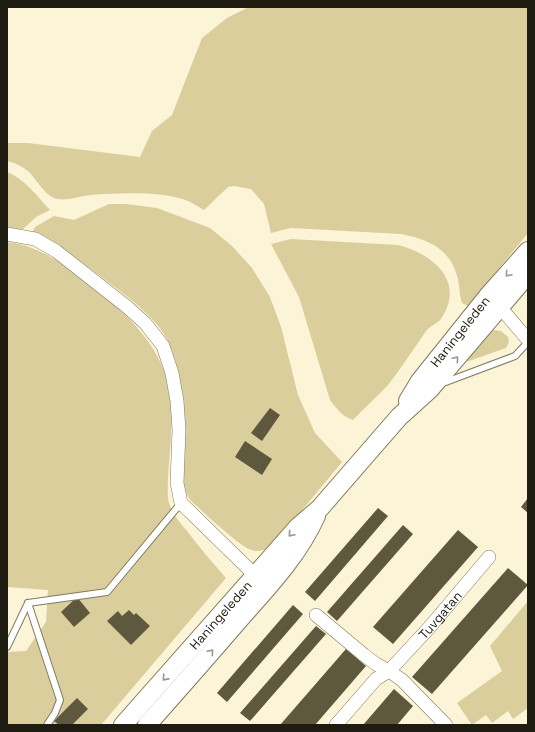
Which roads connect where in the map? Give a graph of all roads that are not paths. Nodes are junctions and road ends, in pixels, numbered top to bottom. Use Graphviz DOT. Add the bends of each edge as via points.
graph roads {
  1 [pos="7,234"];
  2 [pos="528,251"];
  3 [pos="528,274"];
  4 [pos="494,302"];
  5 [pos="528,341"];
  6 [pos="430,389"];
  7 [pos="399,417"];
  8 [pos="181,503"];
  9 [pos="489,557"];
  10 [pos="262,581"];
  11 [pos="28,603"];
  12 [pos="316,615"];
  13 [pos="7,646"];
  14 [pos="389,671"];
  15 [pos="47,725"];
  16 [pos="123,725"];
  17 [pos="148,725"];
  18 [pos="336,725"];
  19 [pos="446,725"];
  1 -- 8 [label="street" via="35,239 56,251 126,306 145,323 163,346 172,373 177,401 177,484"];
  2 -- 4 [label="main road, Haningeleden, one-way"];
  3 -- 4 [label="main road, Haningeleden"];
  4 -- 5 [label="street"];
  6 -- 4 [label="main road, Haningeleden, one-way"];
  4 -- 7 [label="main road, Haningeleden" via="420,381"];
  5 -- 6 [label="lane" via="515,356"];
  6 -- 7 [label="main road, Haningeleden"];
  7 -- 10 [label="main road, Haningeleden" via="320,508 309,532 294,554"];
  8 -- 10 [label="street"];
  8 -- 11 [label="lane" via="107,592"];
  9 -- 14 [label="street, Tuvgatan"];
  10 -- 16 [label="main road, Haningeleden, one-way"];
  17 -- 10 [label="main road, Haningeleden, one-way"];
  11 -- 13 [label="lane"];
  11 -- 15 [label="lane" via="60,700"];
  12 -- 14 [label="street" via="364,655"];
  14 -- 18 [label="street, Tuvgatan" via="376,679"];
  14 -- 19 [label="street" via="402,680"];
}
